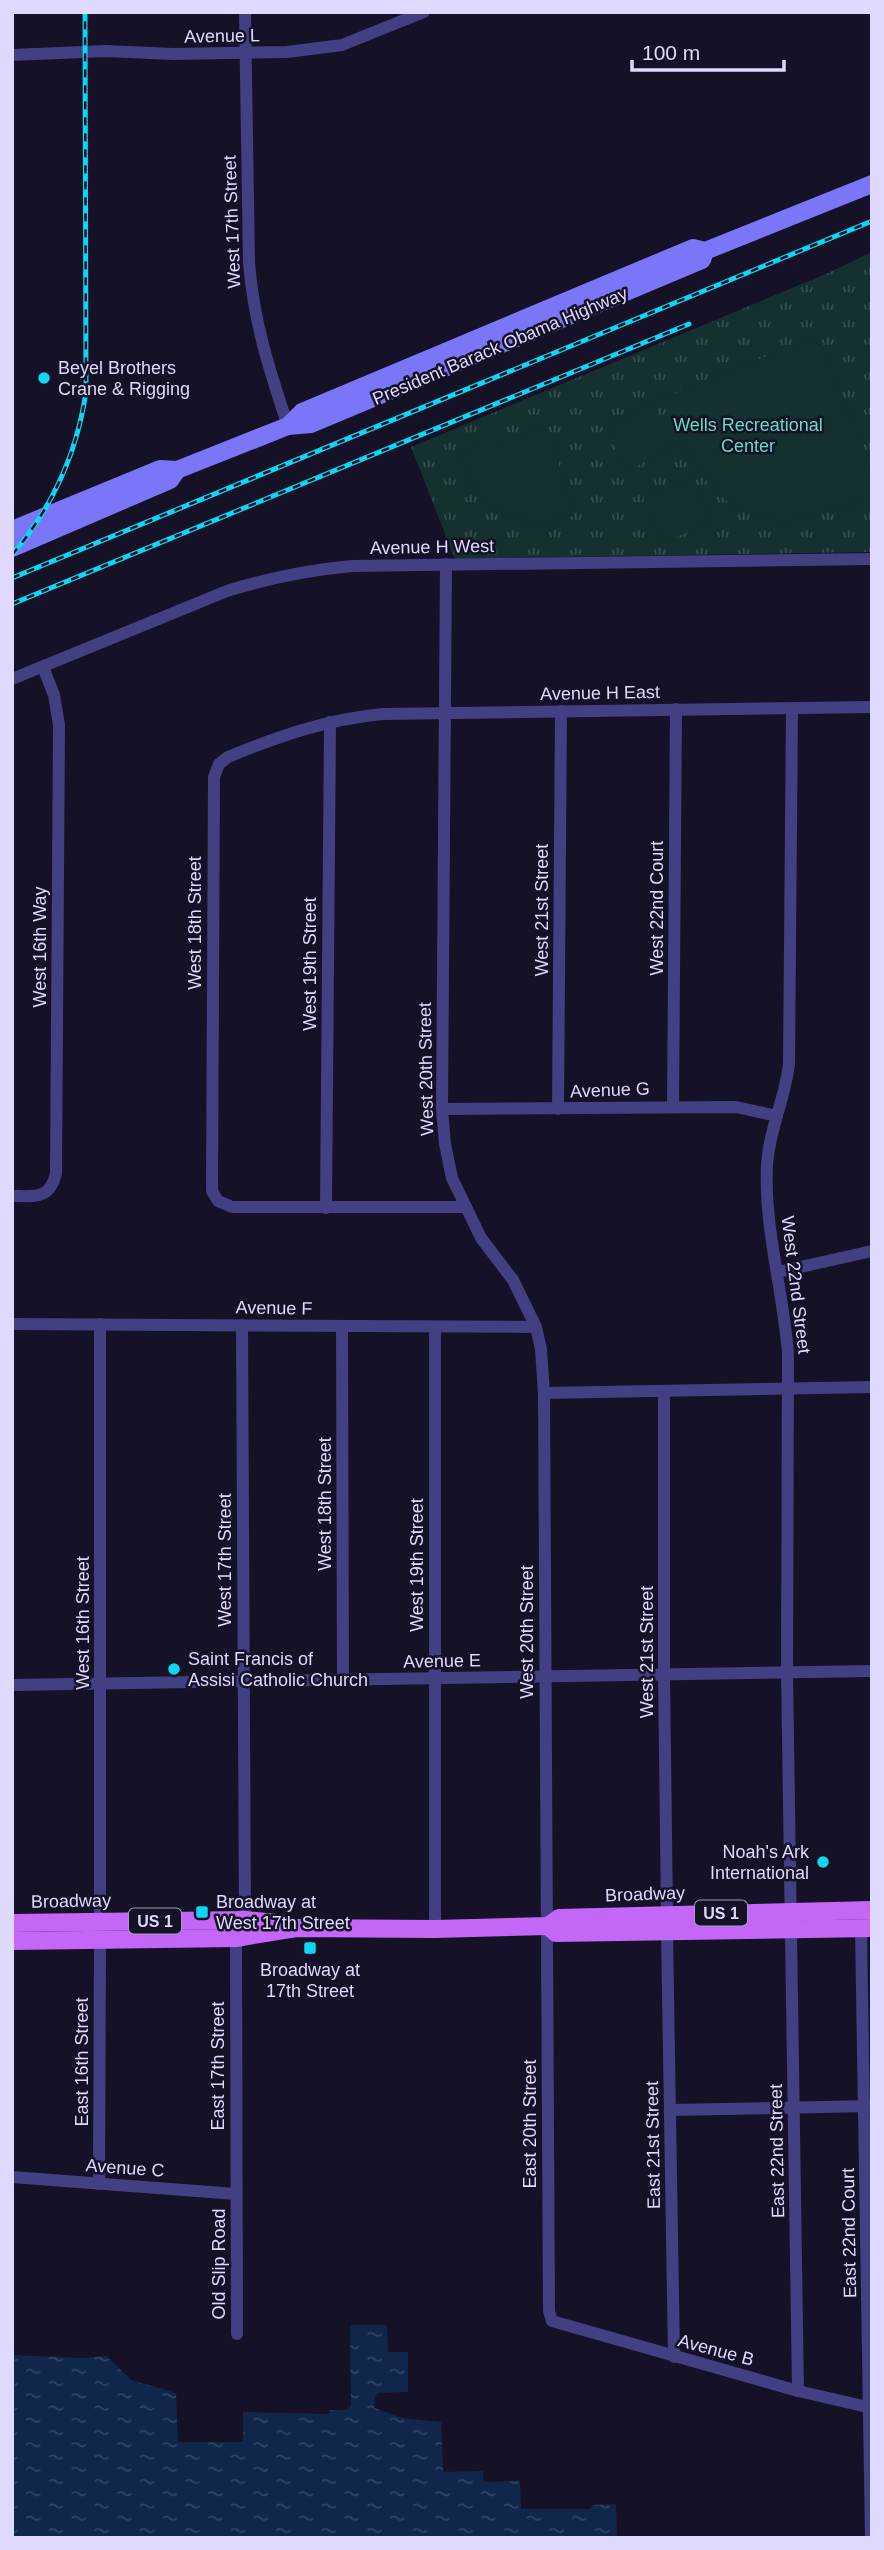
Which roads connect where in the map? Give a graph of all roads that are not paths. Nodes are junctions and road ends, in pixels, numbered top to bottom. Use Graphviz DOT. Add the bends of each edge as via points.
graph roads {
  1 [pos="245,12"];
  2 [pos="424,12"];
  3 [pos="246,53"];
  4 [pos="12,55"];
  5 [pos="872,184"];
  6 [pos="288,426"];
  7 [pos="177,470"];
  8 [pos="12,530"];
  9 [pos="12,548"];
  10 [pos="872,559"];
  11 [pos="446,564"];
  12 [pos="43,667"];
  13 [pos="12,679"];
  14 [pos="872,707"];
  15 [pos="792,708"];
  16 [pos="676,709"];
  17 [pos="561,711"];
  18 [pos="445,712"];
  19 [pos="330,722"];
  20 [pos="673,1106"];
  21 [pos="442,1109"];
  22 [pos="558,1109"];
  23 [pos="777,1116"];
  24 [pos="12,1196"];
  25 [pos="326,1208"];
  26 [pos="466,1208"];
  27 [pos="872,1251"];
  28 [pos="778,1272"];
  29 [pos="12,1324"];
  30 [pos="100,1324"];
  31 [pos="242,1325"];
  32 [pos="341,1326"];
  33 [pos="536,1326"];
  34 [pos="435,1327"];
  35 [pos="872,1387"];
  36 [pos="789,1389"];
  37 [pos="664,1391"];
  38 [pos="544,1393"];
  39 [pos="872,1671"];
  40 [pos="787,1673"];
  41 [pos="664,1675"];
  42 [pos="544,1677"];
  43 [pos="434,1679"];
  44 [pos="343,1681"];
  45 [pos="242,1682"];
  46 [pos="101,1684"];
  47 [pos="12,1685"];
  48 [pos="872,1910"];
  49 [pos="792,1911"];
  50 [pos="245,1920"];
  51 [pos="12,1923"];
  52 [pos="667,1923"];
  53 [pos="548,1926"];
  54 [pos="296,1928"];
  55 [pos="867,1928"];
  56 [pos="435,1929"];
  57 [pos="792,1930"];
  58 [pos="100,1931"];
  59 [pos="236,1938"];
  60 [pos="12,1941"];
  61 [pos="868,2106"];
  62 [pos="794,2108"];
  63 [pos="670,2110"];
  64 [pos="12,2177"];
  65 [pos="99,2184"];
  66 [pos="236,2194"];
  67 [pos="552,2321"];
  68 [pos="237,2334"];
  69 [pos="674,2357"];
  70 [pos="798,2390"];
  71 [pos="870,2407"];
  72 [pos="871,2538"];
  1 -- 3 [label="street, West 17th Street"];
  2 -- 3 [label="street, Avenue L" via="342,46"];
  3 -- 4 [label="street, Avenue L"];
  3 -- 6 [label="street, West 17th Street" via="251,293 261,346"];
  5 -- 6 [label="main road, President Barack Obama Highway" via="705,251 702,260 587,310 311,424"];
  6 -- 7 [label="main road, President Barack Obama Highway"];
  7 -- 8 [label="main road, President Barack Obama Highway" via="160,469"];
  7 -- 9 [label="main road, President Barack Obama Highway" via="170,480"];
  10 -- 11 [label="street, Avenue H West"];
  11 -- 12 [label="street, Avenue H West" via="352,566 258,581"];
  11 -- 18 [label="street, West 20th Street"];
  12 -- 13 [label="street, Avenue H West"];
  12 -- 24 [label="street, West 16th Way" via="60,725 56,1173 44,1194"];
  14 -- 15 [label="street, Avenue H East"];
  15 -- 16 [label="street, Avenue H East"];
  15 -- 23 [label="street, West 22nd Street" via="789,1064"];
  16 -- 17 [label="street, Avenue H East"];
  16 -- 20 [label="street, West 22nd Court"];
  17 -- 18 [label="street, Avenue H East"];
  17 -- 22 [label="street, West 21st Street"];
  18 -- 19 [label="street, Avenue H East"];
  18 -- 21 [label="street, West 20th Street"];
  19 -- 25 [label="street, West 19th Street"];
  19 -- 25 [label="street, West 18th Street" via="228,757 215,770 211,1184 218,1201 232,1207"];
  20 -- 22 [label="street, Avenue G"];
  20 -- 23 [label="street, Avenue G" via="736,1107"];
  21 -- 22 [label="street, Avenue G"];
  21 -- 26 [label="street, West 20th Street" via="452,1178"];
  23 -- 28 [label="street, West 22nd Street" via="767,1167"];
  25 -- 26 [label="street"];
  26 -- 33 [label="street, West 20th Street" via="481,1238 519,1289"];
  27 -- 28 [label="street"];
  28 -- 36 [label="street, West 22nd Street" via="786,1319"];
  29 -- 30 [label="street, Avenue F"];
  30 -- 31 [label="street, Avenue F"];
  30 -- 46 [label="street, West 16th Street"];
  31 -- 32 [label="street, Avenue F"];
  31 -- 45 [label="street, West 17th Street"];
  32 -- 34 [label="street, Avenue F"];
  32 -- 44 [label="street, West 18th Street"];
  33 -- 34 [label="street, Avenue F"];
  33 -- 38 [label="street, West 20th Street"];
  34 -- 43 [label="street, West 19th Street"];
  35 -- 36 [label="street"];
  36 -- 37 [label="street"];
  36 -- 40 [label="street, West 22nd Street"];
  37 -- 38 [label="street"];
  37 -- 41 [label="street, West 21st Street"];
  38 -- 42 [label="street, West 20th Street"];
  39 -- 40 [label="street, Avenue E"];
  40 -- 41 [label="street, Avenue E"];
  40 -- 49 [label="street, West 22nd Street"];
  41 -- 42 [label="street, Avenue E"];
  41 -- 52 [label="street, West 21st Street"];
  42 -- 43 [label="street, Avenue E"];
  42 -- 53 [label="street, West 20th Street"];
  43 -- 44 [label="street, Avenue E"];
  43 -- 56 [label="street, West 19th Street"];
  44 -- 45 [label="street, Avenue E"];
  45 -- 46 [label="street, Avenue E"];
  45 -- 50 [label="street, West 17th Street"];
  46 -- 47 [label="street, Avenue E"];
  46 -- 58 [label="street, West 16th Street"];
  48 -- 49 [label="main road, Broadway / US 1"];
  49 -- 52 [label="main road, Broadway / US 1"];
  49 -- 57 [label="street, East 22nd Street"];
  50 -- 54 [label="main road, Broadway / US 1" via="282,1922"];
  50 -- 58 [label="main road, Broadway / US 1"];
  51 -- 58 [label="main road, Broadway / US 1"];
  52 -- 53 [label="main road, Broadway / US 1" via="559,1918"];
  52 -- 57 [label="main road, Broadway / US 1"];
  52 -- 63 [label="street, East 21st Street"];
  53 -- 56 [label="main road, Broadway / US 1"];
  53 -- 67 [label="street, East 20th Street"];
  54 -- 56 [label="main road, Broadway / US 1"];
  54 -- 59 [label="main road, Broadway / US 1"];
  55 -- 57 [label="main road, Broadway / US 1"];
  55 -- 61 [label="street, East 22nd Court"];
  57 -- 62 [label="street, East 22nd Street"];
  58 -- 59 [label="main road, Broadway / US 1"];
  58 -- 60 [label="main road, Broadway / US 1"];
  58 -- 65 [label="street, East 16th Street"];
  59 -- 66 [label="street, East 17th Street"];
  61 -- 62 [label="street"];
  61 -- 71 [label="street, East 22nd Court"];
  62 -- 63 [label="street"];
  62 -- 70 [label="street, East 22nd Street"];
  63 -- 69 [label="street, East 21st Street"];
  64 -- 65 [label="street, Avenue C"];
  65 -- 66 [label="street, Avenue C"];
  66 -- 68 [label="street, Old Slip Road"];
  67 -- 69 [label="street, Avenue B"];
  69 -- 70 [label="street, Avenue B"];
  70 -- 71 [label="street, Avenue B"];
  71 -- 72 [label="street, East 22nd Court"];
}
